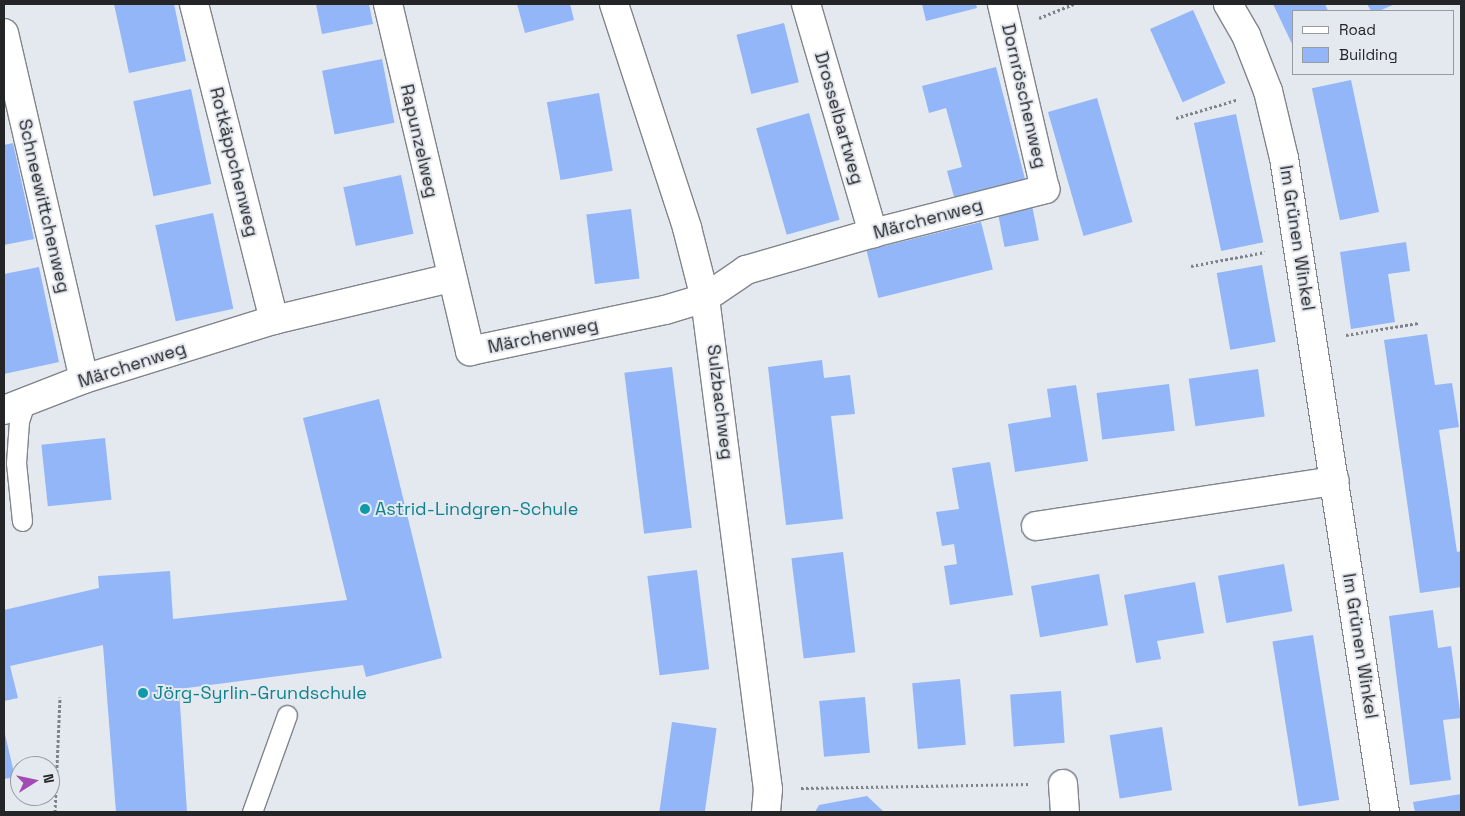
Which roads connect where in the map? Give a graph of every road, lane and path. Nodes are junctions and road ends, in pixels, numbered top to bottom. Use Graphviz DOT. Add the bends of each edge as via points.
graph roads {
  1 [pos="194,4"];
  2 [pos="388,4"];
  3 [pos="614,4"];
  4 [pos="806,4"];
  5 [pos="1002,4"];
  6 [pos="1228,4"];
  7 [pos="4,33"];
  8 [pos="1268,91"];
  9 [pos="1176,118"];
  10 [pos="1045,189"];
  11 [pos="873,233"];
  12 [pos="1298,245"];
  13 [pos="1191,266"];
  14 [pos="450,278"];
  15 [pos="705,298"];
  16 [pos="274,320"];
  17 [pos="1418,323"];
  18 [pos="1313,341"];
  19 [pos="84,379"];
  20 [pos="14,406"];
  21 [pos="1335,481"];
  22 [pos="22,521"];
  23 [pos="1036,526"];
  24 [pos="60,697"];
  25 [pos="287,715"];
  26 [pos="1064,784"];
  27 [pos="767,800"];
  28 [pos="55,812"];
  29 [pos="252,812"];
  30 [pos="1065,812"];
  31 [pos="1385,812"];
  1 -- 16 [label="street, Rotkäppchenweg"];
  2 -- 14 [label="street, Rapunzelweg"];
  3 -- 15 [label="street, Sulzbachweg" via="687,228"];
  4 -- 11 [label="street, Drosselbartweg"];
  5 -- 10 [label="street, Dornröschenweg"];
  6 -- 8 [label="street, Im Grünen Winkel" via="1246,35"];
  7 -- 19 [label="street, Schneewittchenweg"];
  8 -- 9 [label="path"];
  8 -- 12 [label="street, Im Grünen Winkel" via="1284,158"];
  10 -- 11 [label="street, Märchenweg"];
  11 -- 15 [label="street, Märchenweg" via="746,270"];
  12 -- 13 [label="path"];
  12 -- 18 [label="street, Im Grünen Winkel"];
  14 -- 15 [label="street, Märchenweg" via="470,351 665,310"];
  14 -- 16 [label="street, Märchenweg"];
  15 -- 27 [label="street, Sulzbachweg"];
  16 -- 19 [label="street, Märchenweg"];
  17 -- 18 [label="path"];
  18 -- 21 [label="street, Im Grünen Winkel"];
  19 -- 20 [label="street, Märchenweg"];
  20 -- 22 [label="lane" via="19,422 16,463"];
  21 -- 23 [label="street"];
  21 -- 31 [label="street, Im Grünen Winkel"];
  24 -- 28 [label="path"];
  25 -- 29 [label="lane"];
  26 -- 27 [label="path"];
  26 -- 30 [label="street"];
}
